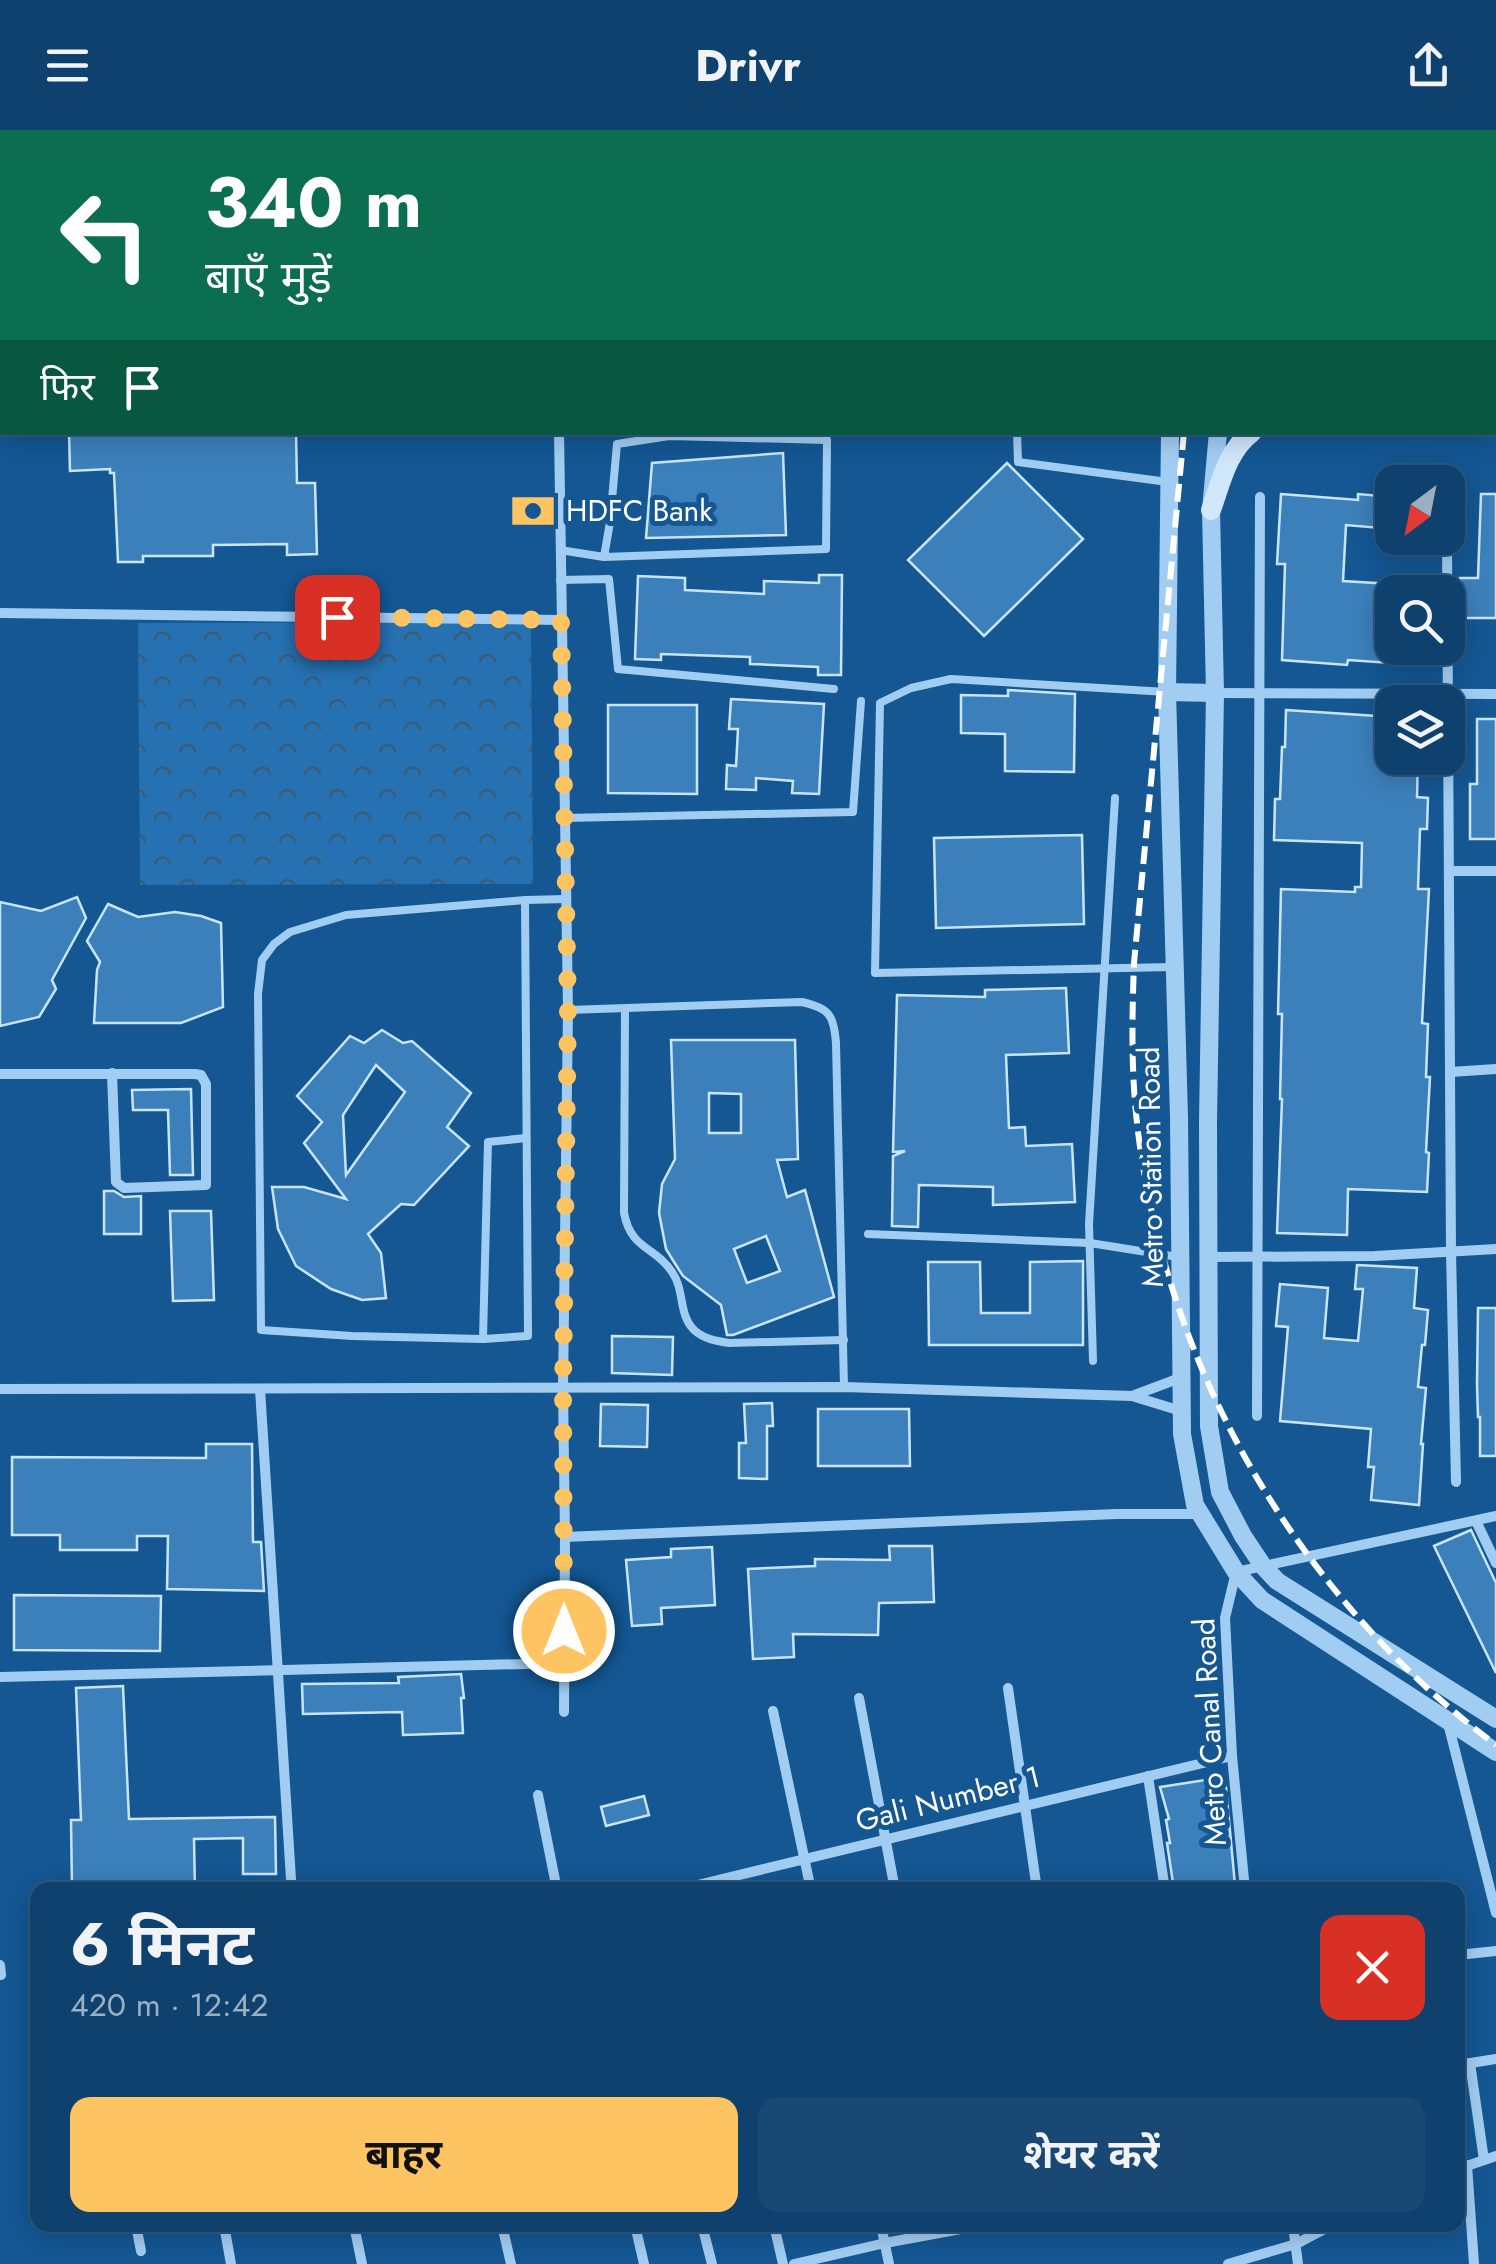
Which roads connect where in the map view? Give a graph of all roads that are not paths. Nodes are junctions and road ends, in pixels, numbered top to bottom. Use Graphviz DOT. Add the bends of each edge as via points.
graph roads {
  1 [pos="559,435"];
  2 [pos="1018,435"];
  3 [pos="1159,435"];
  4 [pos="1170,435"];
  5 [pos="1218,435"];
  6 [pos="1248,435"];
  7 [pos="827,436"];
  8 [pos="1171,474"];
  9 [pos="1260,497"];
  10 [pos="1211,510"];
  11 [pos="560,550"];
  12 [pos="1447,555"];
  13 [pos="604,558"];
  14 [pos="560,580"];
  15 [pos="0,614"];
  16 [pos="561,620"];
  17 [pos="1448,685"];
  18 [pos="834,688"];
  19 [pos="1168,692"];
  20 [pos="1215,692"];
  21 [pos="1260,694"];
  22 [pos="1375,694"];
  23 [pos="1465,694"];
  24 [pos="1496,694"];
  25 [pos="862,701"];
  26 [pos="1448,775"];
  27 [pos="1115,798"];
  28 [pos="565,818"];
  29 [pos="1449,870"];
  30 [pos="1496,871"];
  31 [pos="566,899"];
  32 [pos="525,900"];
  33 [pos="1175,967"];
  34 [pos="1104,968"];
  35 [pos="625,1009"];
  36 [pos="568,1010"];
  37 [pos="1496,1070"];
  38 [pos="1450,1072"];
  39 [pos="0,1074"];
  40 [pos="112,1074"];
  41 [pos="526,1138"];
  42 [pos="868,1234"];
  43 [pos="1090,1244"];
  44 [pos="1496,1249"];
  45 [pos="1451,1252"];
  46 [pos="1180,1257"];
  47 [pos="1208,1257"];
  48 [pos="1258,1257"];
  49 [pos="482,1339"];
  50 [pos="844,1340"];
  51 [pos="1093,1361"];
  52 [pos="1180,1378"];
  53 [pos="844,1387"];
  54 [pos="260,1388"];
  55 [pos="563,1388"];
  56 [pos="0,1389"];
  57 [pos="1132,1396"];
  58 [pos="1181,1410"];
  59 [pos="1257,1416"];
  60 [pos="1456,1482"];
  61 [pos="1201,1514"];
  62 [pos="1496,1516"];
  63 [pos="1476,1520"];
  64 [pos="565,1537"];
  65 [pos="1496,1563"];
  66 [pos="1263,1566"];
  67 [pos="1236,1572"];
  68 [pos="564,1663"];
  69 [pos="278,1670"];
  70 [pos="0,1678"];
  71 [pos="1008,1688"];
  72 [pos="859,1698"];
  73 [pos="773,1711"];
  74 [pos="564,1712"];
  75 [pos="1446,1718"];
  76 [pos="1496,1719"];
  77 [pos="1496,1752"];
  78 [pos="1232,1756"];
  79 [pos="1148,1776"];
  80 [pos="538,1795"];
  81 [pos="1025,1806"];
  82 [pos="887,1839"];
  83 [pos="804,1859"];
  84 [pos="290,1879"];
  85 [pos="555,1882"];
  86 [pos="718,1882"];
  87 [pos="808,1882"];
  88 [pos="894,1882"];
  89 [pos="1036,1882"];
  90 [pos="1164,1882"];
  91 [pos="1244,1882"];
  92 [pos="1496,1913"];
  93 [pos="1496,1950"];
  94 [pos="1465,1954"];
  95 [pos="0,1965"];
  96 [pos="1,1975"];
  97 [pos="1496,2059"];
  98 [pos="1465,2064"];
  99 [pos="1465,2068"];
  100 [pos="1490,2158"];
  101 [pos="1465,2166"];
  102 [pos="1465,2192"];
  103 [pos="137,2232"];
  104 [pos="225,2232"];
  105 [pos="355,2232"];
  106 [pos="504,2232"];
  107 [pos="636,2232"];
  108 [pos="704,2232"];
  109 [pos="775,2232"];
  110 [pos="883,2232"];
  111 [pos="929,2232"];
  112 [pos="1294,2232"];
  113 [pos="1319,2232"];
  114 [pos="885,2243"];
  115 [pos="1296,2244"];
  116 [pos="141,2251"];
  117 [pos="231,2264"];
  118 [pos="362,2264"];
  119 [pos="511,2264"];
  120 [pos="644,2264"];
  121 [pos="712,2264"];
  122 [pos="782,2264"];
  123 [pos="794,2264"];
  124 [pos="889,2264"];
  125 [pos="1228,2264"];
  126 [pos="1298,2264"];
  127 [pos="1474,2264"];
  1 -- 11 [label="street"];
  2 -- 8 [label="lane" via="1018,462"];
  3 -- 8 [label="street"];
  4 -- 8 [label="street, Metro Station Road"];
  5 -- 10 [label="street, Metro Station Road"];
  6 -- 10 [label="main road" via="1232,454"];
  7 -- 13 [label="lane" via="668,436 618,444"];
  7 -- 13 [label="lane" via="826,549"];
  8 -- 19 [label="street, Metro Station Road"];
  9 -- 21 [label="street"];
  10 -- 20 [label="street, Metro Station Road"];
  11 -- 13 [label="lane"];
  11 -- 14 [label="street"];
  12 -- 17 [label="street"];
  14 -- 16 [label="street"];
  14 -- 18 [label="lane" via="609,579 618,669"];
  15 -- 16 [label="street"];
  16 -- 28 [label="street"];
  19 -- 20 [label="street"];
  19 -- 33 [label="street, Metro Station Road"];
  19 -- 34 [label="lane" via="951,679 880,702 875,974"];
  20 -- 21 [label="street"];
  20 -- 47 [label="street, Metro Station Road"];
  21 -- 22 [label="street"];
  21 -- 48 [label="street"];
  23 -- 24 [label="street"];
  25 -- 28 [label="lane" via="853,812"];
  26 -- 29 [label="street"];
  27 -- 34 [label="lane"];
  28 -- 31 [label="street"];
  29 -- 30 [label="street"];
  29 -- 38 [label="street"];
  31 -- 32 [label="lane"];
  31 -- 36 [label="street"];
  32 -- 41 [label="lane"];
  32 -- 49 [label="lane" via="346,915 290,932 262,960 258,994 262,1330"];
  33 -- 34 [label="lane"];
  33 -- 46 [label="street, Metro Station Road"];
  34 -- 43 [label="lane"];
  35 -- 36 [label="lane"];
  35 -- 50 [label="lane" via="624,1214 635,1240 675,1275 685,1320 697,1334 730,1343"];
  35 -- 50 [label="lane" via="802,1002 830,1014"];
  36 -- 55 [label="street"];
  37 -- 38 [label="street"];
  38 -- 45 [label="street"];
  39 -- 40 [label="street"];
  40 -- 40 [label="street" via="116,1182 124,1188 206,1185 205,1079"];
  41 -- 49 [label="lane" via="488,1142"];
  41 -- 49 [label="lane" via="528,1336"];
  42 -- 43 [label="lane"];
  43 -- 46 [label="lane"];
  43 -- 51 [label="lane"];
  44 -- 45 [label="street"];
  45 -- 48 [label="street"];
  45 -- 60 [label="street"];
  46 -- 52 [label="street, Metro Station Road"];
  47 -- 48 [label="street"];
  47 -- 66 [label="street, Metro Station Road" via="1209,1426 1220,1492"];
  48 -- 59 [label="street"];
  50 -- 53 [label="lane"];
  52 -- 57 [label="street"];
  52 -- 58 [label="street, Metro Station Road"];
  53 -- 55 [label="street"];
  53 -- 57 [label="street"];
  54 -- 55 [label="street"];
  54 -- 56 [label="street"];
  54 -- 69 [label="street"];
  55 -- 64 [label="street"];
  57 -- 58 [label="street"];
  58 -- 61 [label="street, Metro Station Road"];
  61 -- 64 [label="street"];
  61 -- 67 [label="street, Metro Station Road"];
  62 -- 63 [label="street"];
  63 -- 65 [label="street"];
  63 -- 66 [label="street"];
  64 -- 68 [label="street"];
  66 -- 67 [label="street"];
  66 -- 76 [label="street, Metro Station Road"];
  67 -- 75 [label="street, Metro Station Road" via="1262,1600"];
  67 -- 78 [label="street, Metro Canal Road" via="1225,1618"];
  68 -- 69 [label="street"];
  68 -- 74 [label="street"];
  69 -- 70 [label="street"];
  69 -- 84 [label="street"];
  71 -- 81 [label="street"];
  72 -- 82 [label="street"];
  73 -- 83 [label="street"];
  75 -- 77 [label="street, Metro Station Road"];
  75 -- 92 [label="street"];
  78 -- 79 [label="street, Gali Number 1"];
  78 -- 91 [label="street, Metro Canal Road"];
  79 -- 81 [label="street, Gali Number 1"];
  79 -- 90 [label="street"];
  80 -- 85 [label="street"];
  81 -- 82 [label="street, Gali Number 1"];
  81 -- 89 [label="street"];
  82 -- 83 [label="street, Gali Number 1"];
  82 -- 88 [label="street"];
  83 -- 86 [label="street, Gali Number 1"];
  83 -- 87 [label="street"];
  93 -- 94 [label="street"];
  95 -- 96 [label="street"];
  97 -- 98 [label="street"];
  99 -- 100 [label="street"];
  100 -- 101 [label="street"];
  102 -- 127 [label="street"];
  103 -- 116 [label="street"];
  104 -- 117 [label="street"];
  105 -- 118 [label="street"];
  106 -- 119 [label="street"];
  107 -- 120 [label="street"];
  108 -- 121 [label="street"];
  109 -- 122 [label="street"];
  110 -- 114 [label="street"];
  111 -- 114 [label="street"];
  112 -- 115 [label="street"];
  113 -- 115 [label="street"];
  114 -- 123 [label="street"];
  114 -- 124 [label="street"];
  115 -- 125 [label="street"];
  115 -- 126 [label="street"];
}
